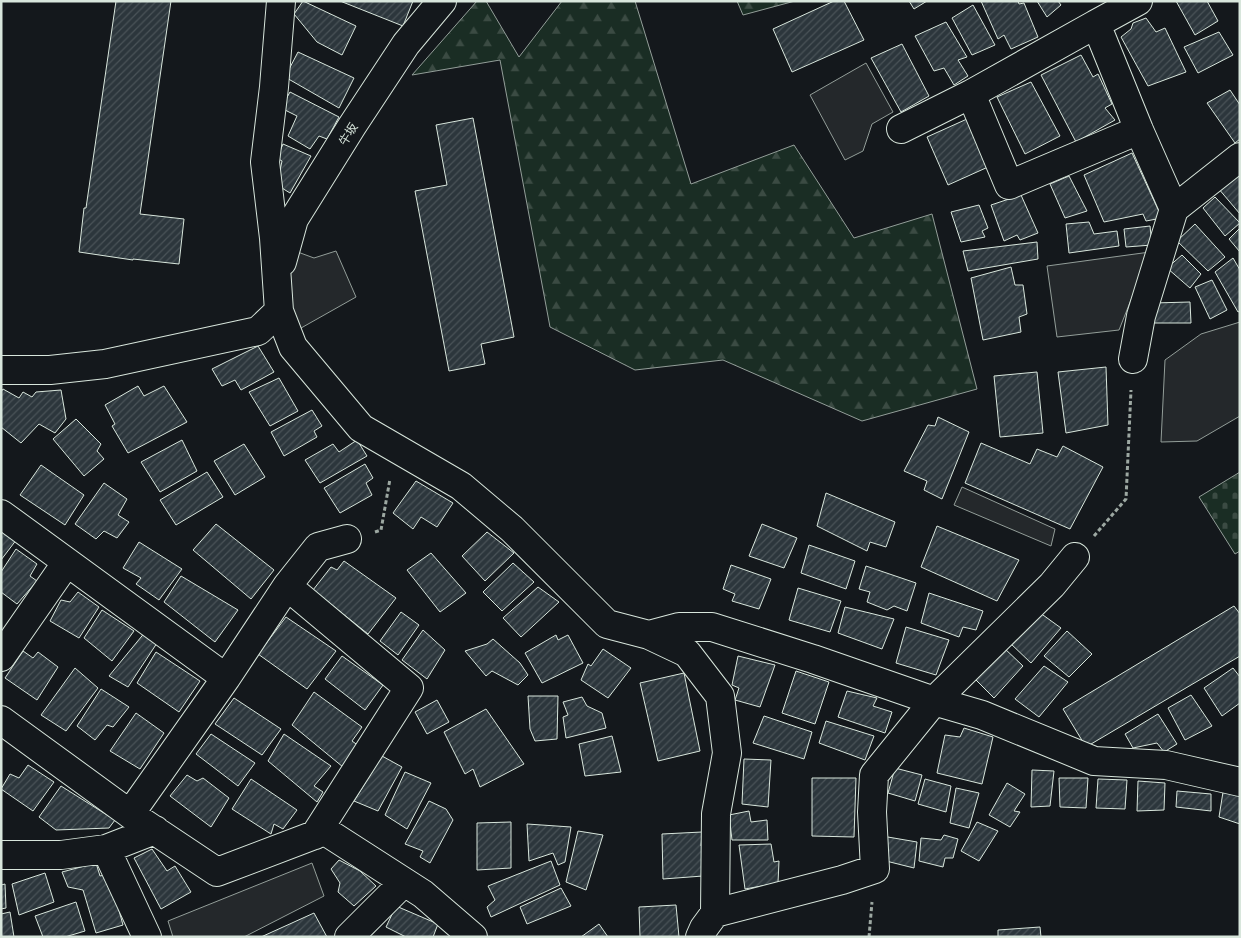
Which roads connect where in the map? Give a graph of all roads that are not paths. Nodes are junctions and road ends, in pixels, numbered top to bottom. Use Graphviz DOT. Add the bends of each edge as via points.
graph roads {
  1 [pos="281,1"];
  2 [pos="442,1"];
  3 [pos="1138,1"];
  4 [pos="1096,24"];
  5 [pos="971,94"];
  6 [pos="902,129"];
  7 [pos="1139,130"];
  8 [pos="1240,157"];
  9 [pos="1174,208"];
  10 [pos="278,279"];
  11 [pos="280,310"];
  12 [pos="1133,359"];
  13 [pos="1,370"];
  14 [pos="1,514"];
  15 [pos="347,539"];
  16 [pos="1075,558"];
  17 [pos="67,562"];
  18 [pos="287,586"];
  19 [pos="649,635"];
  20 [pos="1,657"];
  21 [pos="226,678"];
  22 [pos="934,701"];
  23 [pos="1,720"];
  24 [pos="1240,782"];
  25 [pos="130,814"];
  26 [pos="155,830"];
  27 [pos="315,835"];
  28 [pos="106,849"];
  29 [pos="1,855"];
  30 [pos="404,882"];
  31 [pos="715,913"];
  32 [pos="147,937"];
  33 [pos="349,937"];
  34 [pos="473,937"];
  35 [pos="700,937"];
  1 -- 10 [label="street" via="265,162"];
  2 -- 10 [label="street, 牛坂" via="406,44 294,219"];
  3 -- 4 [label="street"];
  4 -- 5 [label="street"];
  4 -- 7 [label="street"];
  5 -- 6 [label="street"];
  5 -- 7 [label="street" via="1009,185"];
  7 -- 9 [label="street"];
  8 -- 9 [label="street"];
  9 -- 12 [label="street" via="1141,316"];
  10 -- 11 [label="street"];
  11 -- 13 [label="street" via="258,331 105,364 50,370"];
  11 -- 19 [label="street" via="293,347 360,428 461,486 512,529 607,624"];
  14 -- 17 [label="street"];
  15 -- 18 [label="street" via="318,547"];
  16 -- 22 [label="street" via="1052,585"];
  17 -- 20 [label="street"];
  17 -- 21 [label="street"];
  18 -- 21 [label="street"];
  18 -- 27 [label="street" via="410,688"];
  19 -- 22 [label="street" via="679,627 712,627 813,658"];
  19 -- 31 [label="street" via="687,653 720,696 727,753 716,814"];
  21 -- 25 [label="street"];
  22 -- 24 [label="street" via="982,715 1094,761 1166,765"];
  22 -- 31 [label="street" via="874,776 875,869"];
  23 -- 25 [label="street"];
  25 -- 26 [label="street"];
  26 -- 27 [label="street" via="217,872"];
  26 -- 28 [label="street"];
  27 -- 30 [label="street" via="325,831"];
  28 -- 29 [label="street" via="61,855"];
  28 -- 32 [label="street"];
  30 -- 33 [label="street"];
  30 -- 34 [label="street"];
  31 -- 35 [label="street"];
}
